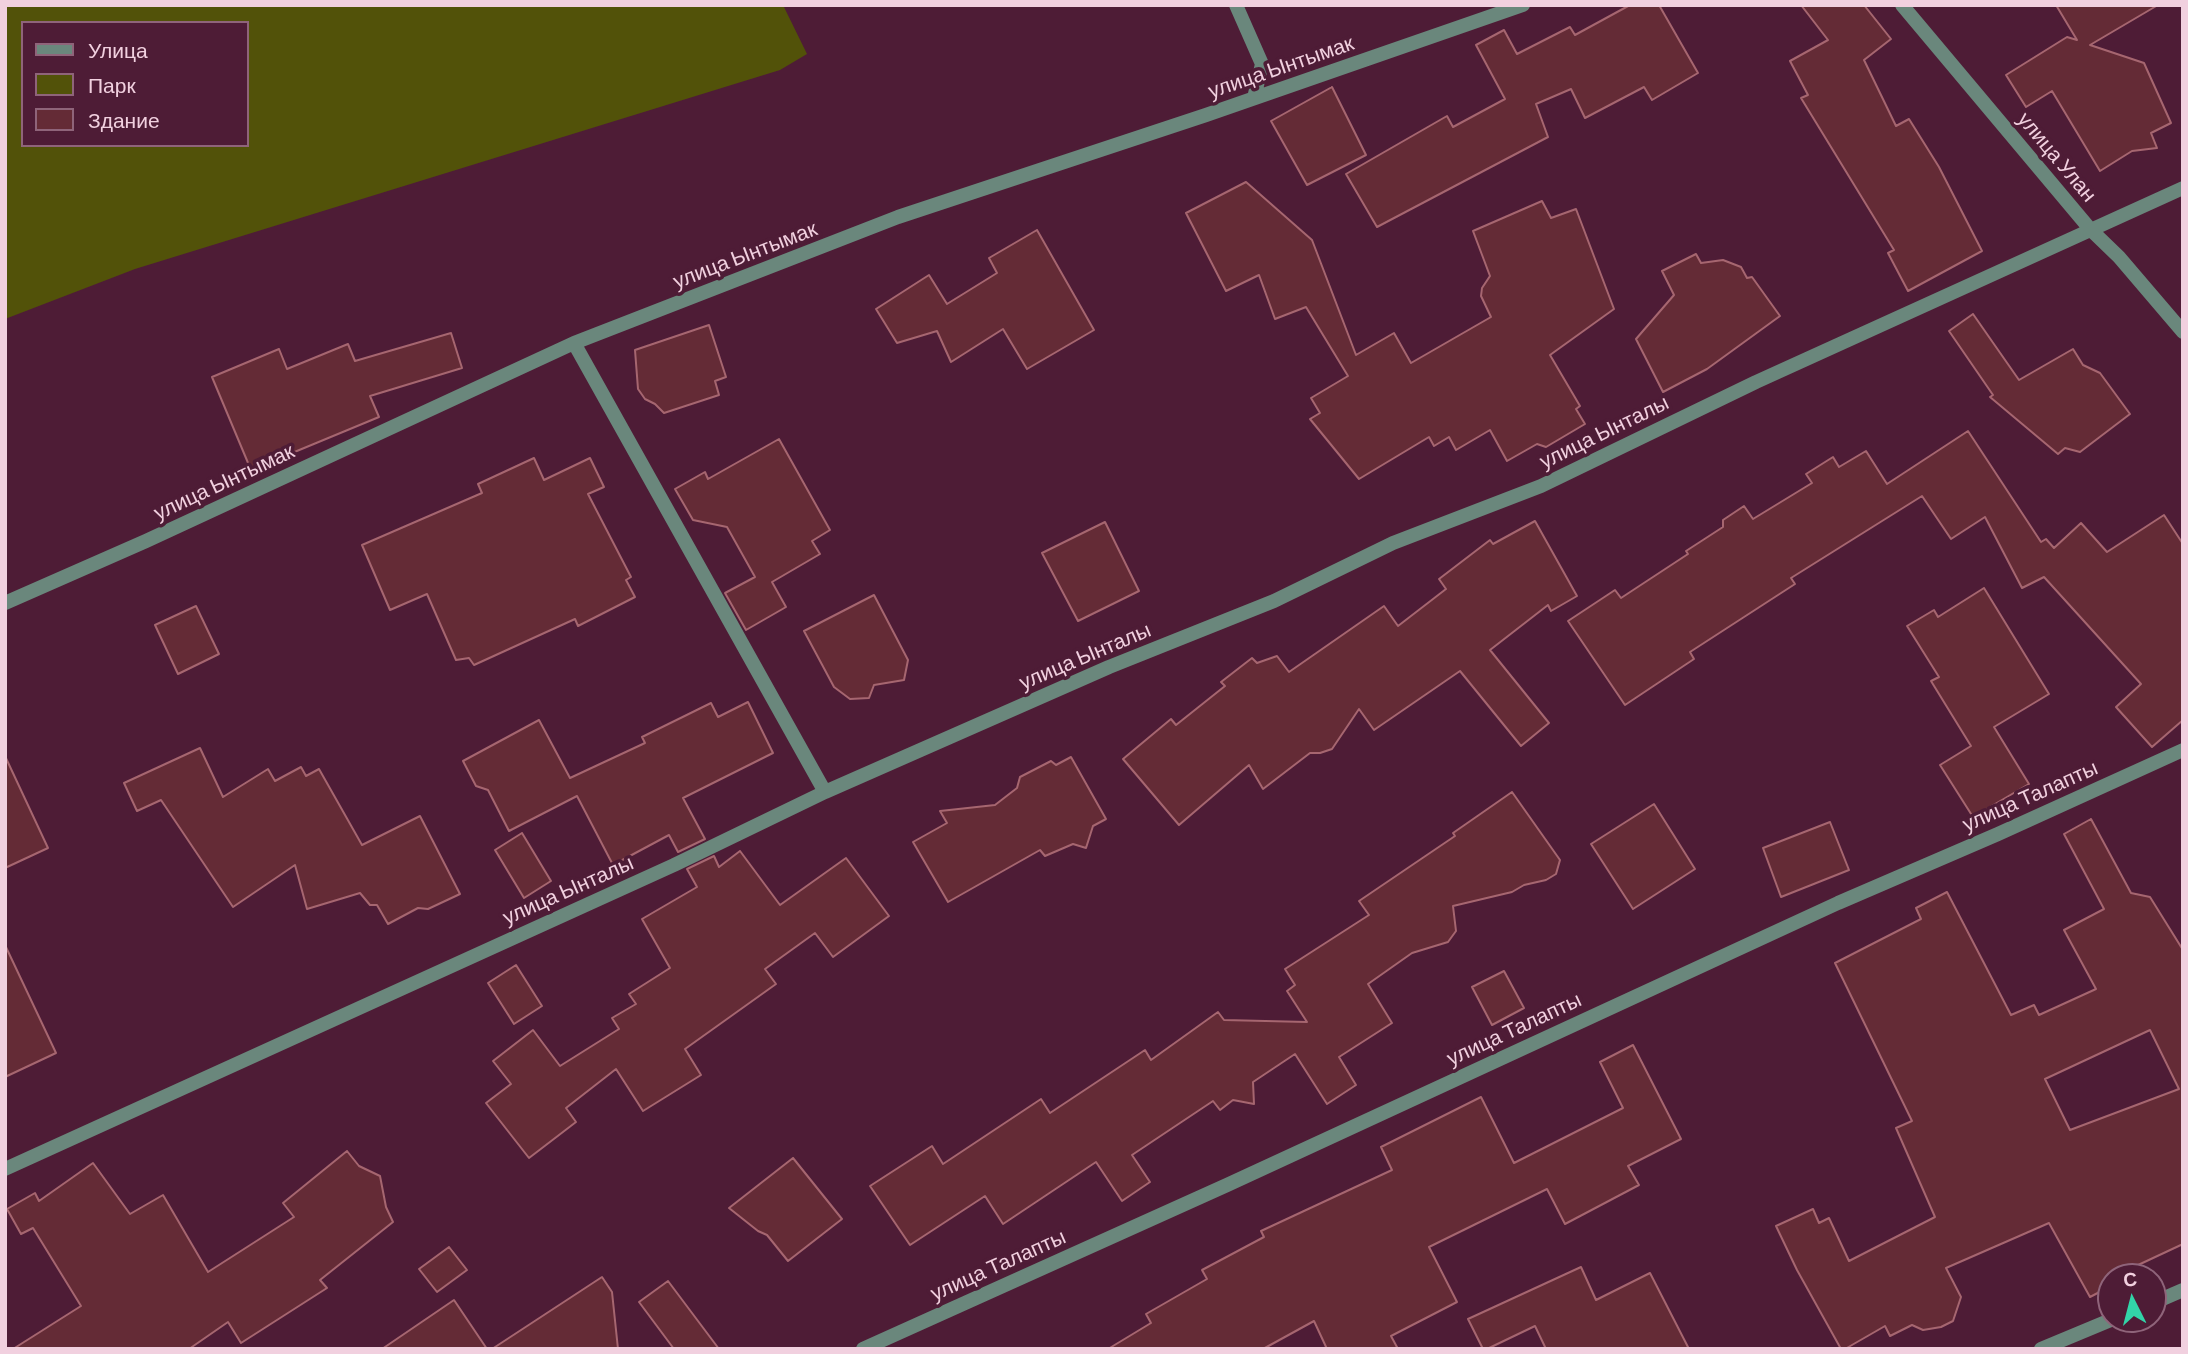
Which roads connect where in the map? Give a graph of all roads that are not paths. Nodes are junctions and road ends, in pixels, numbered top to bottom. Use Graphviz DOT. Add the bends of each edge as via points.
graph roads {
  1 [pos="1236,5"];
  2 [pos="1523,5"];
  3 [pos="1902,5"];
  4 [pos="1254,98"];
  5 [pos="2183,188"];
  6 [pos="2090,229"];
  7 [pos="2183,332"];
  8 [pos="574,343"];
  9 [pos="5,603"];
  10 [pos="2183,750"];
  11 [pos="825,792"];
  12 [pos="5,1169"];
  13 [pos="2097,1326"];
  14 [pos="863,1349"];
  15 [pos="2041,1349"];
  1 -- 4 [label="street" via="1262,64"];
  2 -- 4 [label="street, улица Ынтымак"];
  3 -- 6 [label="street, улица Улан"];
  4 -- 8 [label="street, улица Ынтымак" via="898,217"];
  5 -- 6 [label="street, улица Ынталы"];
  6 -- 7 [label="street, улица Улан"];
  6 -- 11 [label="street, улица Ынталы" via="1541,486 1393,543 1274,601 1108,667"];
  8 -- 9 [label="street, улица Ынтымак"];
  8 -- 11 [label="street"];
  10 -- 14 [label="street, улица Талапты"];
  11 -- 12 [label="street, улица Ынталы"];
  13 -- 15 [label="street"];
}
